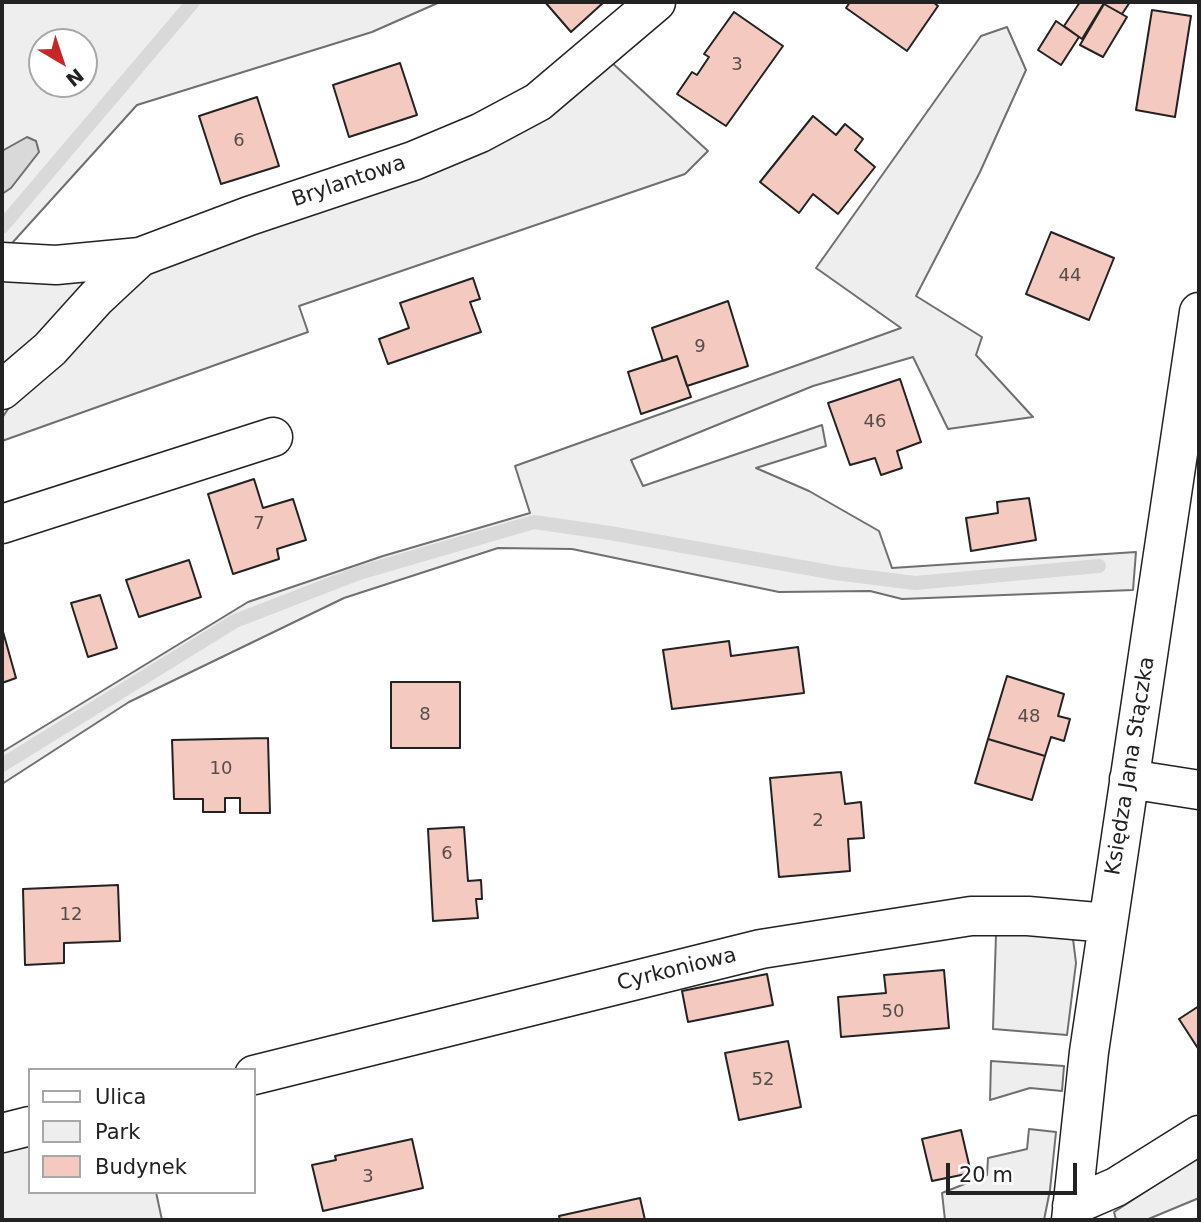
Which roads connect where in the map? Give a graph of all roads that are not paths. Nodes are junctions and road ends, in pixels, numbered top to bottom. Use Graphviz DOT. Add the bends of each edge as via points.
graph roads {
  1 [pos="656,2"];
  2 [pos="140,257"];
  3 [pos="2,262"];
  4 [pos="1199,313"];
  5 [pos="2,390"];
  6 [pos="273,437"];
  7 [pos="2,524"];
  8 [pos="1129,779"];
  9 [pos="1199,790"];
  10 [pos="1108,923"];
  11 [pos="256,1075"];
  12 [pos="28,1126"];
  13 [pos="2,1133"];
  14 [pos="1199,1135"];
  15 [pos="1071,1213"];
  1 -- 2 [label="street, Brylantowa" via="538,102 480,133"];
  2 -- 3 [label="street, Brylantowa" via="56,265"];
  2 -- 5 [label="street" via="50,349"];
  4 -- 8 [label="street, Księdza Jana Stączka"];
  6 -- 7 [label="street"];
  8 -- 9 [label="street"];
  8 -- 10 [label="street, Księdza Jana Stączka"];
  10 -- 11 [label="street, Cyrkoniowa" via="971,916 761,949"];
  10 -- 15 [label="street, Księdza Jana Stączka"];
  12 -- 13 [label="street"];
  14 -- 15 [label="street"];
}
